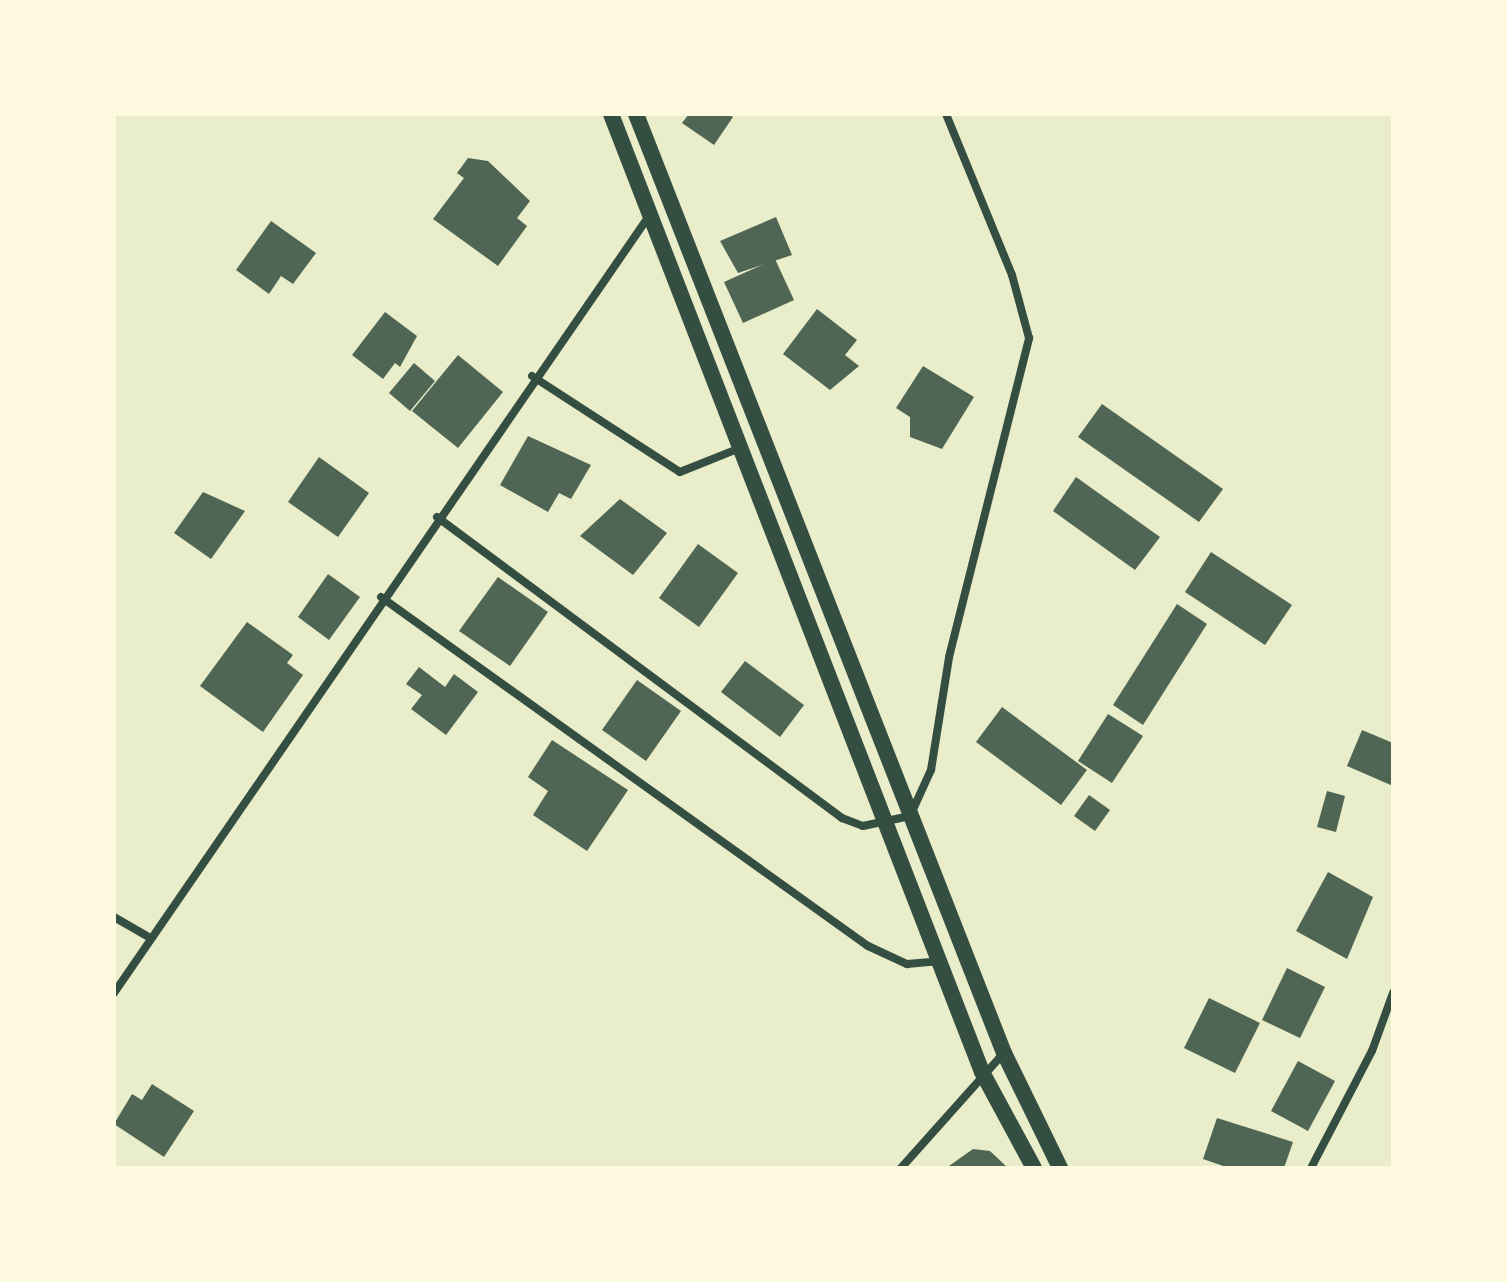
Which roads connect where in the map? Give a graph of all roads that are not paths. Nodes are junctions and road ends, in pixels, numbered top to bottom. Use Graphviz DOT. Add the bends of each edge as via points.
graph roads {
  1 [pos="611,114"];
  2 [pos="636,114"];
  3 [pos="946,114"];
  4 [pos="652,213"];
  5 [pos="532,376"];
  6 [pos="741,448"];
  7 [pos="437,517"];
  8 [pos="381,597"];
  9 [pos="910,816"];
  10 [pos="885,824"];
  11 [pos="114,917"];
  12 [pos="147,936"];
  13 [pos="940,961"];
  14 [pos="114,993"];
  15 [pos="1393,993"];
  16 [pos="1391,1007"];
  17 [pos="1004,1053"];
  18 [pos="982,1072"];
  19 [pos="901,1168"];
  20 [pos="1034,1168"];
  21 [pos="1060,1168"];
  22 [pos="1311,1168"];
  1 -- 4 [label="main road"];
  2 -- 9 [label="main road"];
  3 -- 9 [label="street" via="1017,288 1029,338 949,657 931,770"];
  4 -- 5 [label="street"];
  4 -- 6 [label="main road"];
  5 -- 6 [label="street" via="680,472"];
  5 -- 7 [label="street"];
  6 -- 10 [label="main road"];
  7 -- 8 [label="street"];
  7 -- 10 [label="street" via="831,810 853,824"];
  8 -- 12 [label="street"];
  8 -- 13 [label="street" via="868,946 907,964"];
  9 -- 10 [label="street"];
  9 -- 17 [label="main road"];
  10 -- 13 [label="main road"];
  11 -- 12 [label="street"];
  12 -- 14 [label="street"];
  13 -- 18 [label="main road"];
  15 -- 16 [label="street"];
  16 -- 22 [label="street"];
  17 -- 18 [label="street"];
  17 -- 21 [label="main road"];
  18 -- 19 [label="street"];
  18 -- 20 [label="main road"];
}
